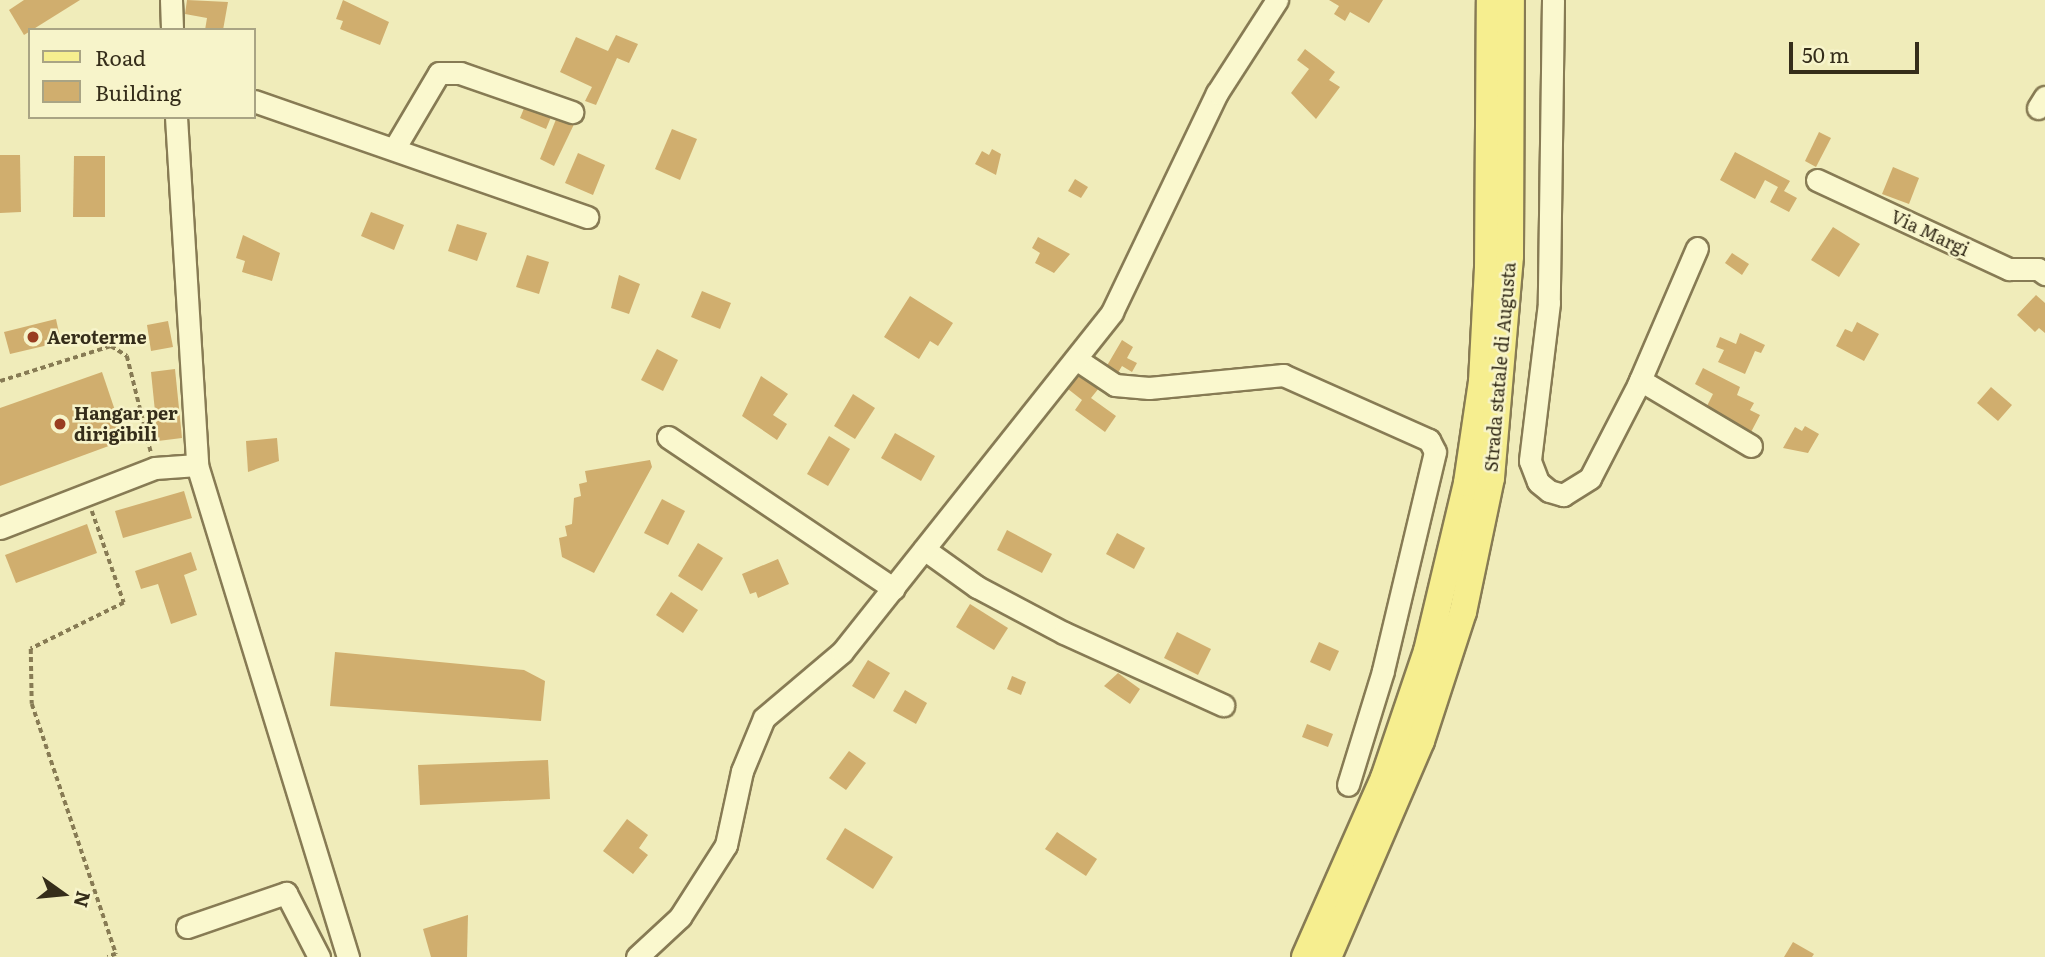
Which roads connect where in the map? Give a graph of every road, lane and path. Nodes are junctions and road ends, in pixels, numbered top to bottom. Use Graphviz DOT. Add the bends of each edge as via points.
graph roads {
  1 [pos="171,0"];
  2 [pos="1277,0"];
  3 [pos="1490,0"];
  4 [pos="1511,0"];
  5 [pos="1553,0"];
  6 [pos="172,28"];
  7 [pos="256,102"];
  8 [pos="572,112"];
  9 [pos="177,119"];
  10 [pos="394,149"];
  11 [pos="1817,180"];
  12 [pos="587,217"];
  13 [pos="1697,248"];
  14 [pos="2045,274"];
  15 [pos="1076,359"];
  16 [pos="1640,380"];
  17 [pos="0,381"];
  18 [pos="668,437"];
  19 [pos="1751,446"];
  20 [pos="197,465"];
  21 [pos="155,468"];
  22 [pos="87,495"];
  23 [pos="0,528"];
  24 [pos="924,549"];
  25 [pos="894,589"];
  26 [pos="1223,705"];
  27 [pos="1348,785"];
  28 [pos="187,927"];
  29 [pos="108,957"];
  30 [pos="319,957"];
  31 [pos="348,957"];
  32 [pos="637,957"];
  33 [pos="1305,957"];
  34 [pos="1328,957"];
  1 -- 6 [label="street"];
  2 -- 15 [label="street" via="1217,93 1112,312"];
  3 -- 33 [label="main road, Strada statale di Augusta" via="1488,269 1482,382 1464,496 1427,651 1384,778"];
  4 -- 34 [label="main road, Strada statale di Augusta" via="1510,270 1491,478 1463,612 1422,741"];
  5 -- 16 [label="street" via="1549,303 1530,461 1538,482 1563,495 1590,478"];
  7 -- 10 [label="street"];
  8 -- 10 [label="street" via="460,73 439,73"];
  9 -- 20 [label="street"];
  10 -- 12 [label="street"];
  11 -- 14 [label="street, Via Margi" via="2009,269 2038,268"];
  13 -- 16 [label="street"];
  15 -- 24 [label="street"];
  15 -- 27 [label="street" via="1115,385 1149,388 1283,375 1429,440 1435,452 1432,465 1383,671"];
  16 -- 19 [label="street"];
  17 -- 21 [label="path" via="111,346 127,356"];
  18 -- 25 [label="street"];
  20 -- 21 [label="street"];
  20 -- 31 [label="street"];
  21 -- 22 [label="street"];
  22 -- 23 [label="street"];
  22 -- 29 [label="path" via="124,603 31,649 32,704 116,954"];
  24 -- 25 [label="street"];
  24 -- 26 [label="street" via="977,587 1064,633"];
  25 -- 32 [label="street" via="842,652 764,718 742,771 720,856 680,917"];
  28 -- 30 [label="street" via="286,893"];
}
